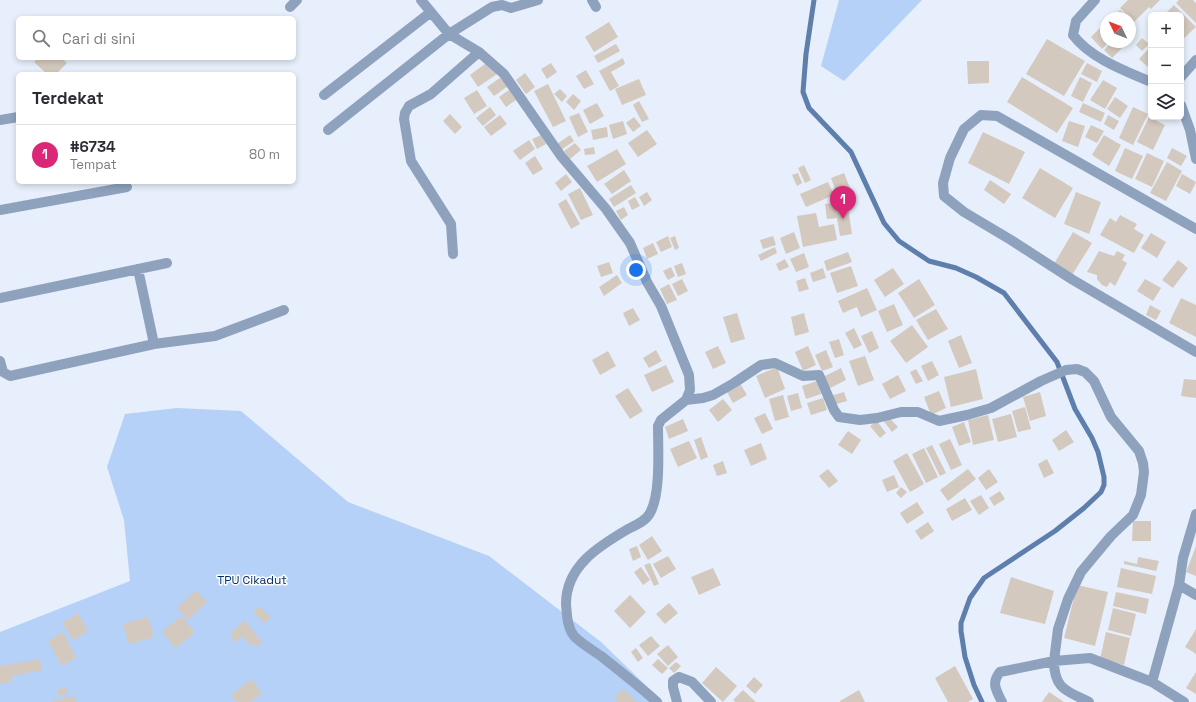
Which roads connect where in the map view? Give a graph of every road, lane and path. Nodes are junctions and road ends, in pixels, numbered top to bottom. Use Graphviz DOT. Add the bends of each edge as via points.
graph roads {
  1 [pos="421,0"];
  2 [pos="538,0"];
  3 [pos="1095,0"];
  4 [pos="431,12"];
  5 [pos="449,34"];
  6 [pos="479,52"];
  7 [pos="1196,60"];
  8 [pos="1184,74"];
  9 [pos="1148,81"];
  10 [pos="324,95"];
  11 [pos="1184,113"];
  12 [pos="16,117"];
  13 [pos="0,120"];
  14 [pos="328,130"];
  15 [pos="1196,159"];
  16 [pos="127,187"];
  17 [pos="0,210"];
  18 [pos="1196,229"];
  19 [pos="453,254"];
  20 [pos="167,263"];
  21 [pos="138,269"];
  22 [pos="0,298"];
  23 [pos="284,310"];
  24 [pos="154,344"];
  25 [pos="1196,352"];
  26 [pos="0,361"];
  27 [pos="686,400"];
  28 [pos="1196,514"];
  29 [pos="1179,585"];
  30 [pos="1196,595"];
  31 [pos="1054,661"];
  32 [pos="1152,682"];
  33 [pos="657,702"];
  34 [pos="677,702"];
  35 [pos="711,702"];
  36 [pos="1002,702"];
  37 [pos="1089,702"];
  38 [pos="1184,702"];
  1 -- 4 [label="street"];
  2 -- 5 [label="street" via="511,8 502,5 492,7"];
  3 -- 9 [label="street" via="1076,21 1073,34 1080,44 1094,55"];
  4 -- 5 [label="street"];
  4 -- 10 [label="street"];
  5 -- 6 [label="street"];
  5 -- 14 [label="street"];
  6 -- 19 [label="street" via="431,94 409,106 404,119 411,161 451,224"];
  6 -- 27 [label="street" via="504,74 561,156 606,209 630,243 661,306 689,375 690,390"];
  7 -- 8 [label="street"];
  11 -- 15 [label="street"];
  12 -- 13 [label="street"];
  16 -- 17 [label="street"];
  18 -- 25 [label="street" via="997,116 981,115 964,130 950,158 943,183 944,196 964,212"];
  20 -- 21 [label="street"];
  21 -- 22 [label="street"];
  21 -- 24 [label="street"];
  23 -- 24 [label="street" via="215,336"];
  24 -- 26 [label="street" via="10,376 3,372"];
  27 -- 31 [label="street" via="713,395 761,365 775,363 803,376 819,375 839,417 860,420 901,412 918,412 939,420 991,408 1041,380 1066,370 1077,369 1085,372 1094,381 1111,417 1139,451 1144,472 1141,495 1133,515 1111,536 1081,572 1068,599 1058,629"];
  27 -- 33 [label="street" via="661,420 658,426 658,479 655,504 649,515 602,544 584,560 566,593 567,621 574,636"];
  28 -- 29 [label="street" via="1183,558"];
  29 -- 30 [label="street"];
  29 -- 32 [label="street"];
  31 -- 32 [label="street" via="1090,658"];
  31 -- 36 [label="street" via="1000,672 995,679 995,686"];
  31 -- 37 [label="street" via="1056,678 1064,689"];
  32 -- 38 [label="street"];
  34 -- 35 [label="street" via="673,681 679,677 692,682"];
}
